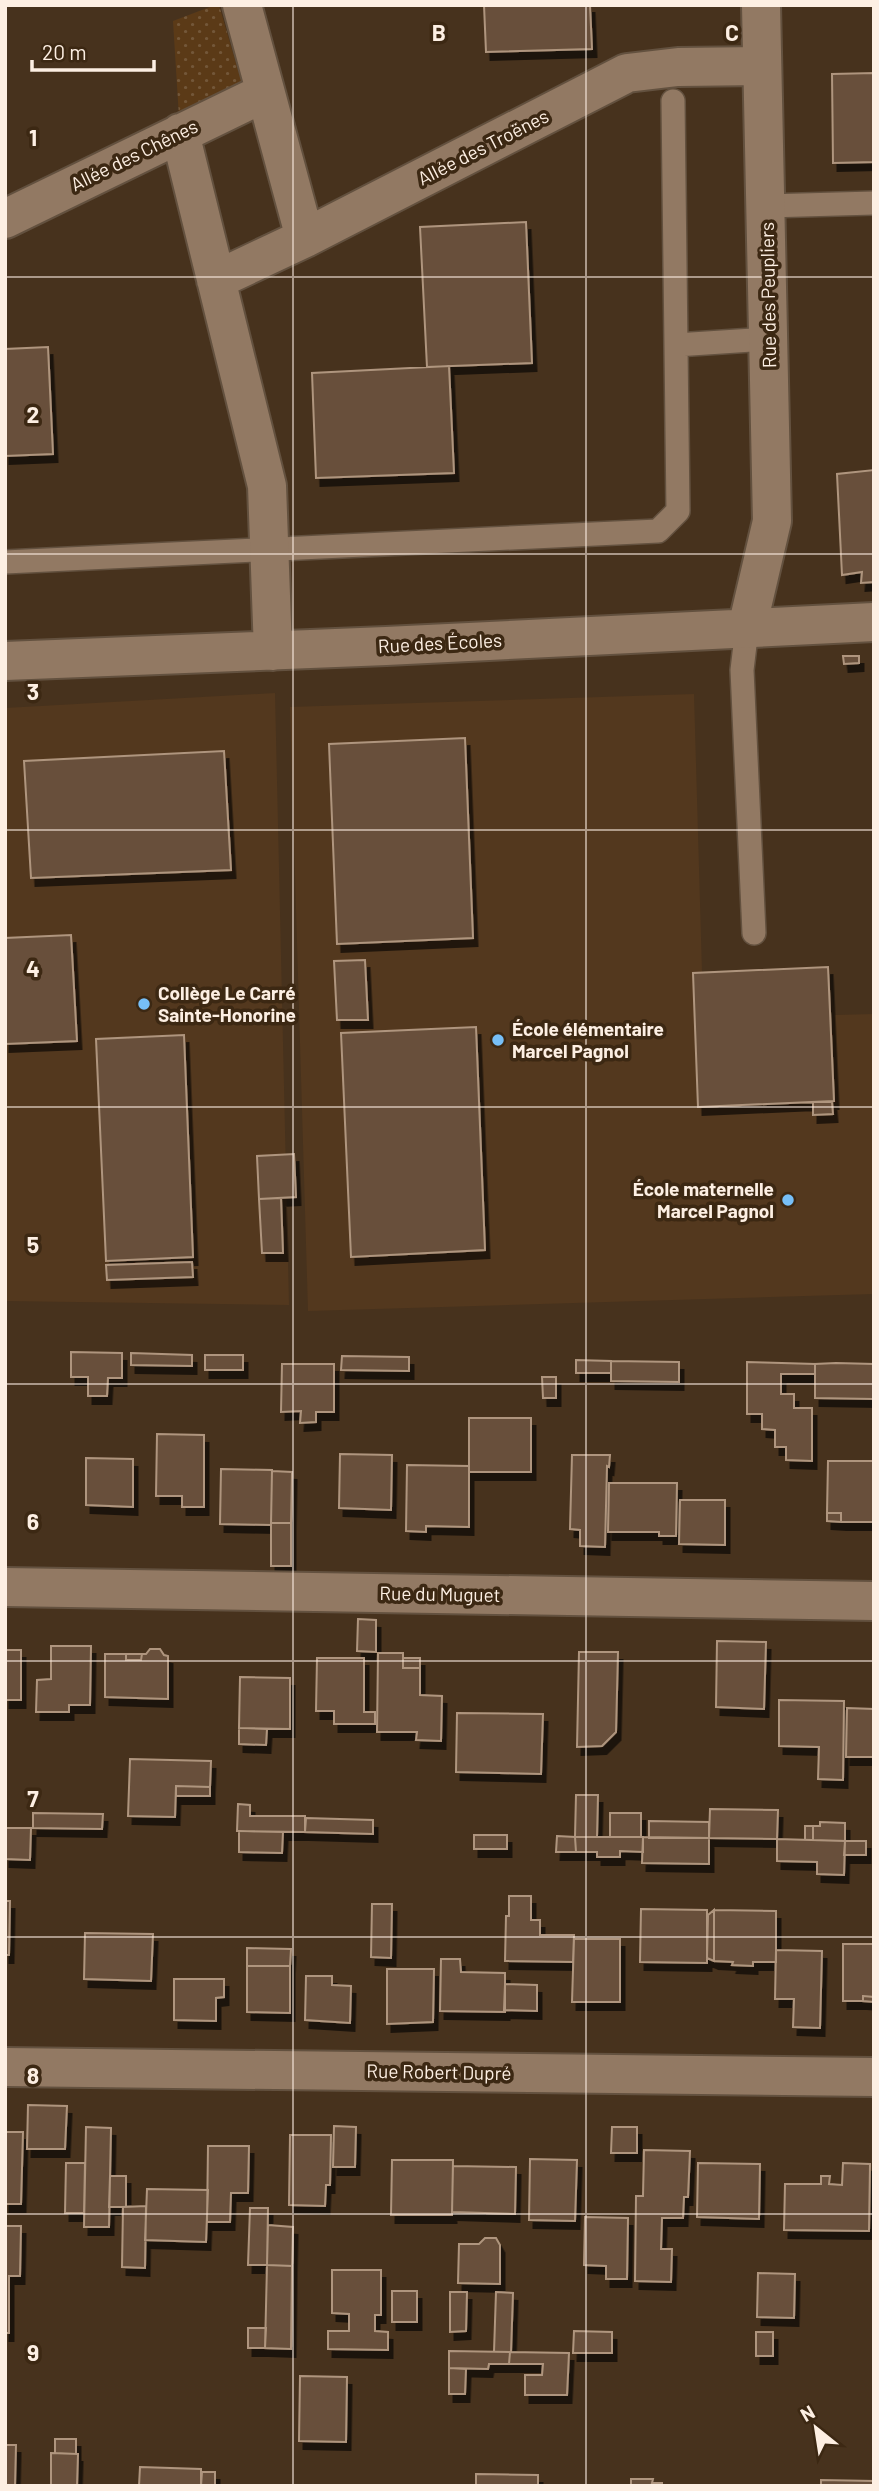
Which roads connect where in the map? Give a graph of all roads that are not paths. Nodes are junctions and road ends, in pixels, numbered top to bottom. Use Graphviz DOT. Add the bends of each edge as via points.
graph roads {
  1 [pos="242,5"];
  2 [pos="761,5"];
  3 [pos="762,66"];
  4 [pos="264,93"];
  5 [pos="673,101"];
  6 [pos="180,133"];
  7 [pos="874,203"];
  8 [pos="766,206"];
  9 [pos="5,219"];
  10 [pos="305,239"];
  11 [pos="216,280"];
  12 [pos="768,339"];
  13 [pos="676,345"];
  14 [pos="269,549"];
  15 [pos="5,562"];
  16 [pos="874,622"];
  17 [pos="747,628"];
  18 [pos="273,651"];
  19 [pos="5,661"];
  20 [pos="754,933"];
  21 [pos="5,1587"];
  22 [pos="874,1601"];
  23 [pos="5,2067"];
  24 [pos="874,2077"];
  1 -- 4 [label="street"];
  2 -- 3 [label="street, Rue des Peupliers"];
  3 -- 8 [label="street, Rue des Peupliers"];
  3 -- 10 [label="street, Allée des Troënes" via="627,73"];
  4 -- 6 [label="street, Allée des Chênes"];
  4 -- 10 [label="street"];
  5 -- 13 [label="lane"];
  6 -- 9 [label="street, Allée des Chênes"];
  6 -- 11 [label="street"];
  7 -- 8 [label="lane"];
  8 -- 12 [label="street, Rue des Peupliers"];
  10 -- 11 [label="street, Allée des Troënes"];
  11 -- 14 [label="street" via="267,486"];
  12 -- 13 [label="lane"];
  12 -- 17 [label="street, Rue des Peupliers" via="772,521"];
  13 -- 14 [label="lane" via="678,511 657,531"];
  14 -- 15 [label="lane"];
  14 -- 18 [label="street"];
  16 -- 17 [label="street, Rue des Écoles"];
  17 -- 18 [label="street, Rue des Écoles"];
  17 -- 20 [label="lane" via="742,670"];
  18 -- 19 [label="street, Rue des Écoles"];
  21 -- 22 [label="street, Rue du Muguet"];
  23 -- 24 [label="street, Rue Robert Dupré"];
}
